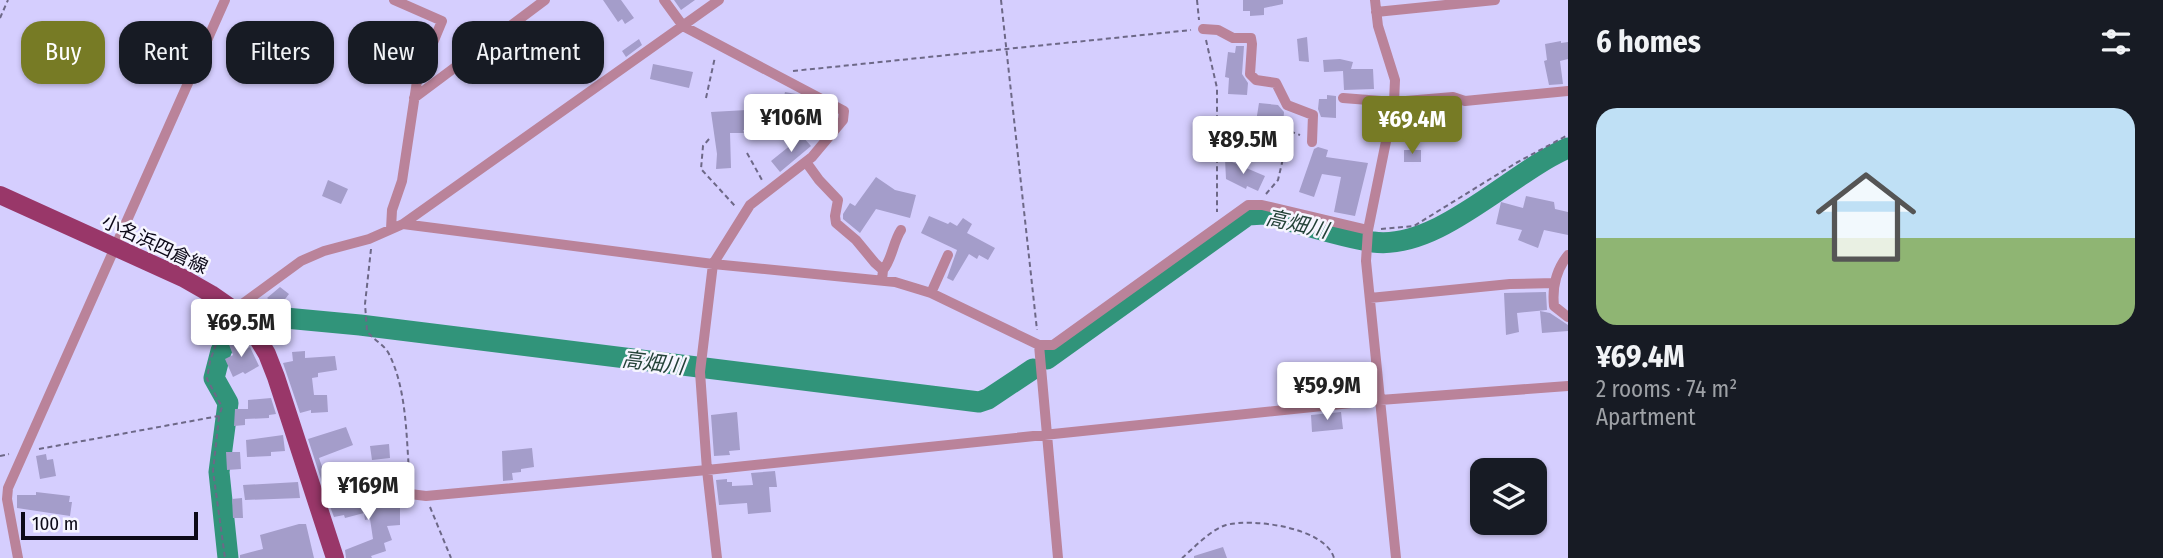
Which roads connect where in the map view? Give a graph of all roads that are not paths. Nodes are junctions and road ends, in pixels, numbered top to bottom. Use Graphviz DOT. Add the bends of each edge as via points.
graph roads {
  1 [pos="225,0"];
  2 [pos="394,0"];
  3 [pos="545,0"];
  4 [pos="664,0"];
  5 [pos="719,0"];
  6 [pos="1495,0"];
  7 [pos="1376,6"];
  8 [pos="683,26"];
  9 [pos="1203,29"];
  10 [pos="1568,91"];
  11 [pos="414,98"];
  12 [pos="1343,98"];
  13 [pos="1315,101"];
  14 [pos="1394,102"];
  15 [pos="1314,115"];
  16 [pos="1312,142"];
  17 [pos="806,162"];
  18 [pos="0,195"];
  19 [pos="403,224"];
  20 [pos="391,229"];
  21 [pos="901,230"];
  22 [pos="1368,233"];
  23 [pos="114,247"];
  24 [pos="948,255"];
  25 [pos="1568,255"];
  26 [pos="713,264"];
  27 [pos="883,275"];
  28 [pos="1555,283"];
  29 [pos="931,293"];
  30 [pos="1370,298"];
  31 [pos="234,310"];
  32 [pos="1568,317"];
  33 [pos="1039,345"];
  34 [pos="1568,386"];
  35 [pos="1380,400"];
  36 [pos="1047,435"];
  37 [pos="707,470"];
  38 [pos="314,496"];
  39 [pos="18,558"];
  40 [pos="335,558"];
  41 [pos="718,558"];
  42 [pos="1058,558"];
  43 [pos="1396,558"];
  1 -- 23 [label="street"];
  2 -- 11 [label="street" via="442,21"];
  3 -- 11 [label="street"];
  4 -- 8 [label="street"];
  5 -- 8 [label="street"];
  6 -- 7 [label="street"];
  7 -- 14 [label="street" via="1395,80"];
  8 -- 17 [label="street" via="844,111 843,120"];
  8 -- 19 [label="street"];
  9 -- 15 [label="street" via="1251,38 1252,76 1276,83 1287,105"];
  10 -- 14 [label="street"];
  11 -- 20 [label="street"];
  12 -- 14 [label="street"];
  13 -- 15 [label="street"];
  14 -- 22 [label="street"];
  15 -- 16 [label="street"];
  17 -- 26 [label="street" via="750,205"];
  17 -- 27 [label="street" via="838,200 836,223"];
  18 -- 23 [label="main road, 小名浜四倉線"];
  19 -- 20 [label="street"];
  19 -- 26 [label="street"];
  20 -- 31 [label="street" via="301,261"];
  21 -- 27 [label="street"];
  22 -- 30 [label="street"];
  22 -- 33 [label="street" via="1248,205 1053,345"];
  23 -- 31 [label="main road, 小名浜四倉線" via="183,278"];
  23 -- 39 [label="street" via="8,488"];
  24 -- 29 [label="street"];
  25 -- 28 [label="street"];
  26 -- 27 [label="street"];
  26 -- 37 [label="street" via="701,367"];
  27 -- 29 [label="street"];
  28 -- 30 [label="street"];
  28 -- 32 [label="street" via="1554,306"];
  29 -- 33 [label="street"];
  30 -- 35 [label="street"];
  31 -- 38 [label="main road, 小名浜四倉線" via="267,354"];
  33 -- 36 [label="street"];
  34 -- 35 [label="street"];
  35 -- 36 [label="street"];
  35 -- 43 [label="street"];
  36 -- 37 [label="street"];
  36 -- 42 [label="street"];
  37 -- 38 [label="street" via="426,496 356,484"];
  37 -- 41 [label="street"];
  38 -- 40 [label="main road, 小名浜四倉線"];
}
